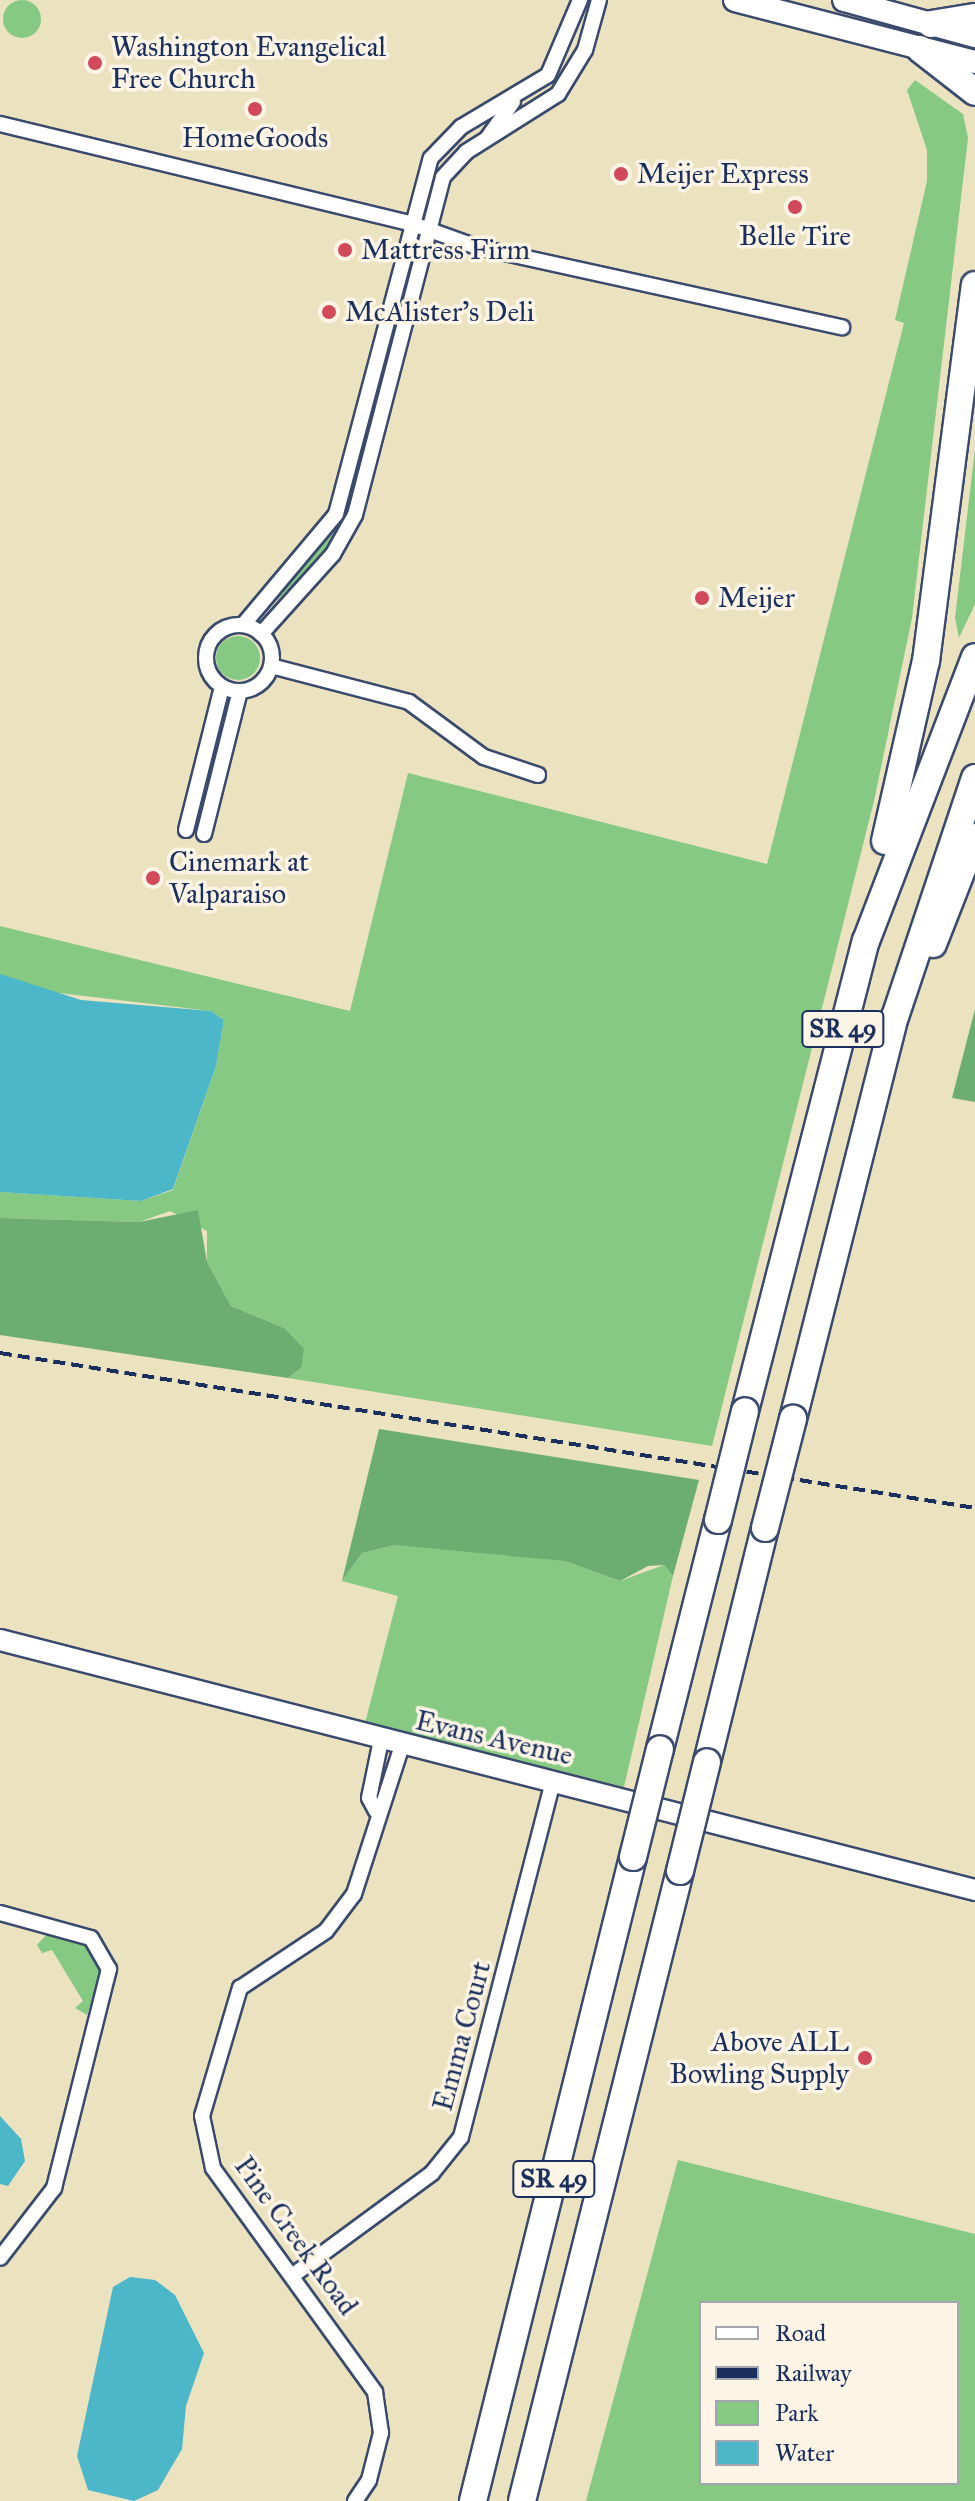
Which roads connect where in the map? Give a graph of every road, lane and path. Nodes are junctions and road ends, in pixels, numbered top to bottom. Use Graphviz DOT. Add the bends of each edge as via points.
graph roads {
  1 [pos="580,0"];
  2 [pos="599,0"];
  3 [pos="735,0"];
  4 [pos="844,0"];
  5 [pos="975,17"];
  6 [pos="931,24"];
  7 [pos="975,36"];
  8 [pos="920,49"];
  9 [pos="975,62"];
  10 [pos="521,92"];
  11 [pos="975,92"];
  12 [pos="0,124"];
  13 [pos="488,137"];
  14 [pos="410,223"];
  15 [pos="427,228"];
  16 [pos="975,285"];
  17 [pos="842,327"];
  18 [pos="243,625"];
  19 [pos="261,634"];
  20 [pos="975,657"];
  21 [pos="271,666"];
  22 [pos="222,687"];
  23 [pos="240,691"];
  24 [pos="538,775"];
  25 [pos="975,778"];
  26 [pos="186,830"];
  27 [pos="204,834"];
  28 [pos="975,837"];
  29 [pos="866,941"];
  30 [pos="870,1116"];
  31 [pos="0,1640"];
  32 [pos="381,1740"];
  33 [pos="402,1745"];
  34 [pos="553,1781"];
  35 [pos="376,1811"];
  36 [pos="975,1890"];
  37 [pos="0,1913"];
  38 [pos="0,2258"];
  39 [pos="292,2276"];
  40 [pos="355,2501"];
  41 [pos="473,2501"];
  42 [pos="522,2501"];
  1 -- 10 [label="street" via="560,58"];
  2 -- 13 [label="street" via="585,50 558,94"];
  3 -- 8 [label="main road"];
  4 -- 6 [label="main road"];
  5 -- 6 [label="highway"];
  6 -- 7 [label="main road"];
  8 -- 9 [label="main road"];
  8 -- 11 [label="highway"];
  10 -- 13 [label="street" via="491,123"];
  10 -- 14 [label="street" via="444,142 420,182"];
  12 -- 14 [label="street"];
  13 -- 15 [label="street" via="443,177"];
  14 -- 15 [label="street"];
  14 -- 18 [label="street" via="336,514"];
  15 -- 17 [label="street" via="477,247"];
  15 -- 19 [label="street" via="355,515 333,554"];
  16 -- 29 [label="highway" via="926,661"];
  18 -- 19 [label="street"];
  18 -- 22 [label="street" via="220,631 206,651 208,672"];
  19 -- 21 [label="street"];
  20 -- 29 [label="highway, SR 49"];
  21 -- 23 [label="street" via="257,686"];
  21 -- 24 [label="street" via="409,702 477,753"];
  22 -- 23 [label="street"];
  22 -- 26 [label="street"];
  23 -- 27 [label="street"];
  25 -- 30 [label="highway, SR 49" via="924,919"];
  28 -- 30 [label="highway"];
  29 -- 41 [label="highway, SR 49, bridge"];
  30 -- 42 [label="highway, SR 49, bridge"];
  31 -- 32 [label="street, Evans Avenue"];
  32 -- 33 [label="street, Evans Avenue"];
  32 -- 35 [label="street, Pine Creek Road" via="369,1798"];
  33 -- 34 [label="street, Evans Avenue"];
  33 -- 35 [label="street, Pine Creek Road" via="389,1801"];
  34 -- 36 [label="street, Evans Avenue"];
  34 -- 39 [label="street, Emma Court" via="461,2137 432,2173"];
  35 -- 39 [label="street, Pine Creek Road" via="360,1879 339,1920 240,1988 204,2104 203,2141 213,2168"];
  37 -- 38 [label="street" via="91,1938 109,1969 54,2188"];
  39 -- 40 [label="street, Pine Creek Road" via="380,2405 374,2467"];
}
